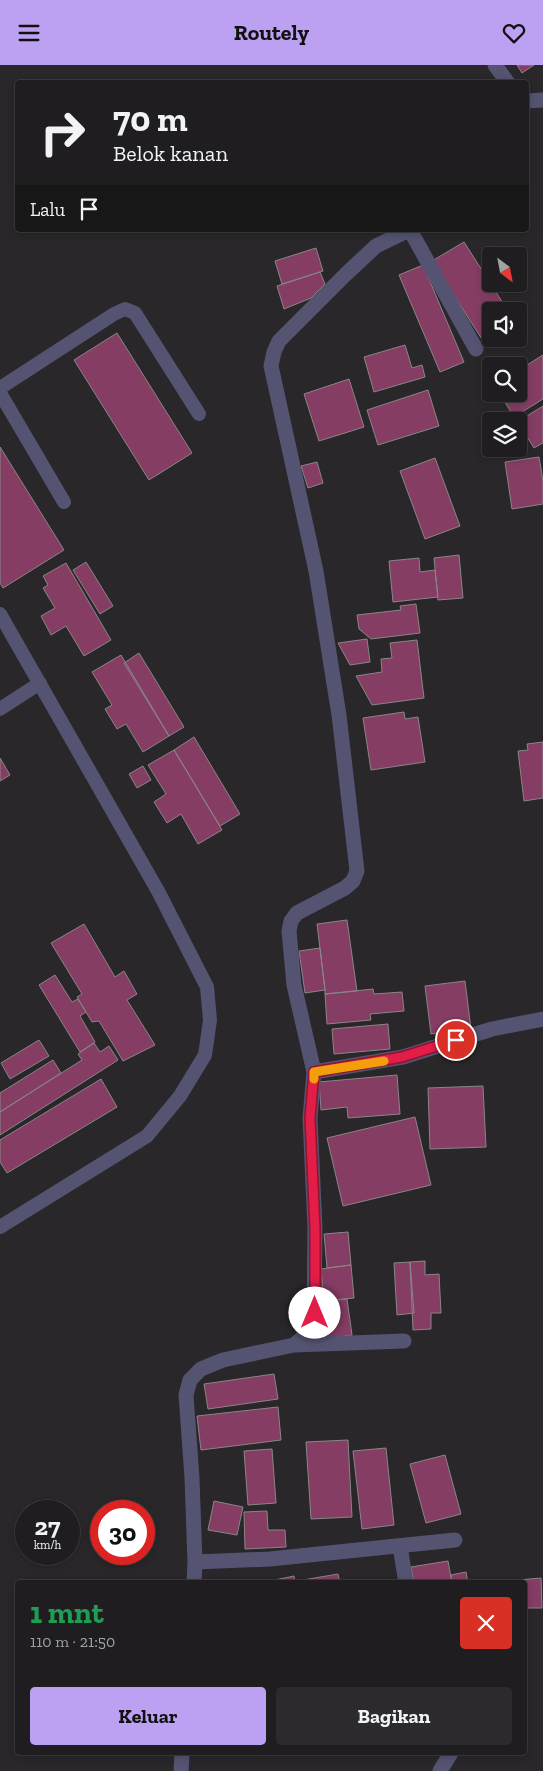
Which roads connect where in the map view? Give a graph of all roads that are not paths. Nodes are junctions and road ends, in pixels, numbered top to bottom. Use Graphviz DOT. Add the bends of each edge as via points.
graph roads {
  1 [pos="495,65"];
  2 [pos="506,80"];
  3 [pos="543,100"];
  4 [pos="529,101"];
  5 [pos="406,232"];
  6 [pos="411,232"];
  7 [pos="476,349"];
  8 [pos="0,388"];
  9 [pos="0,393"];
  10 [pos="199,414"];
  11 [pos="64,502"];
  12 [pos="0,614"];
  13 [pos="40,683"];
  14 [pos="0,709"];
  15 [pos="543,1019"];
  16 [pos="314,1072"];
  17 [pos="0,1227"];
  18 [pos="404,1341"];
  19 [pos="294,1345"];
  20 [pos="455,1540"];
  21 [pos="400,1546"];
  22 [pos="195,1562"];
  23 [pos="194,1580"];
  24 [pos="406,1580"];
  25 [pos="182,1755"];
  26 [pos="450,1755"];
  27 [pos="181,1771"];
  28 [pos="440,1771"];
  1 -- 2 [label="street"];
  3 -- 4 [label="street"];
  5 -- 16 [label="street" via="376,246 346,274 279,341 271,365 316,571 339,715 357,871 353,881 345,887 297,913 288,931 294,985"];
  6 -- 7 [label="street"];
  8 -- 10 [label="lane" via="125,309 136,313"];
  9 -- 11 [label="lane"];
  12 -- 13 [label="lane"];
  13 -- 14 [label="lane"];
  13 -- 17 [label="lane" via="158,891 207,987 210,1020 205,1055 180,1096 147,1135"];
  15 -- 16 [label="street" via="492,1029 402,1057"];
  16 -- 19 [label="street" via="310,1118 315,1229 314,1321"];
  18 -- 19 [label="street"];
  19 -- 22 [label="street" via="223,1360 201,1369 190,1380 186,1403"];
  20 -- 21 [label="street"];
  21 -- 22 [label="street" via="270,1559"];
  21 -- 24 [label="street"];
  22 -- 23 [label="street"];
  25 -- 27 [label="street"];
  26 -- 28 [label="street"];
}
